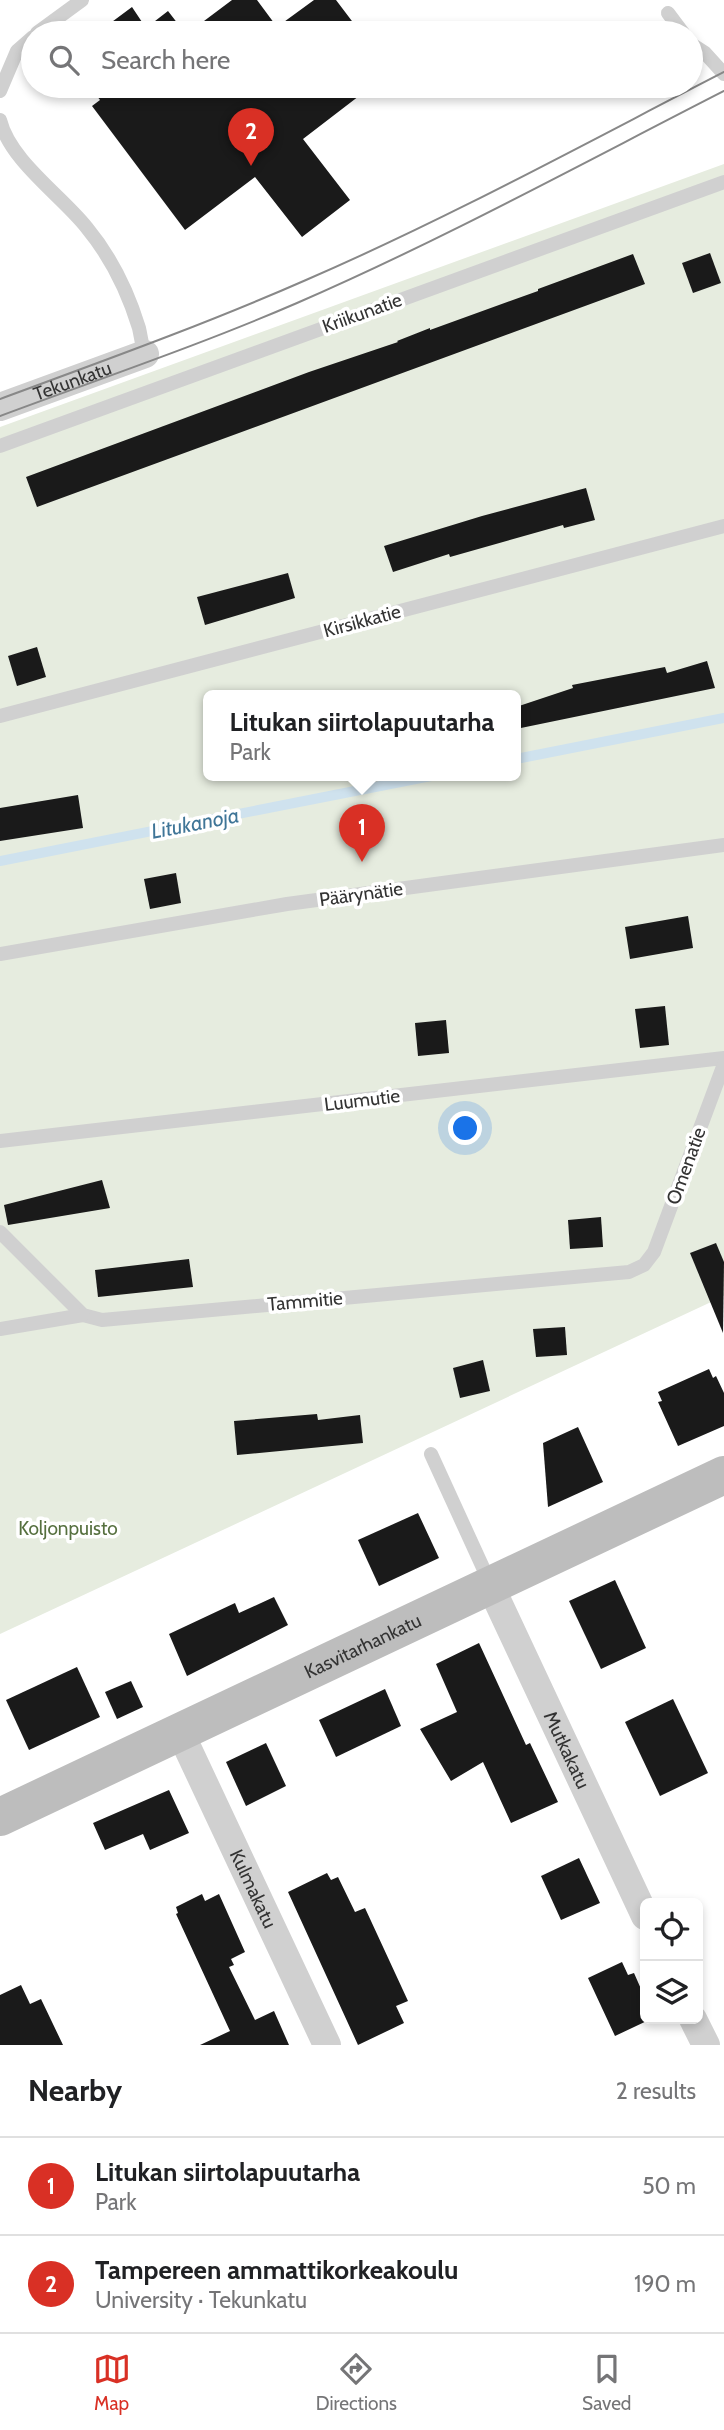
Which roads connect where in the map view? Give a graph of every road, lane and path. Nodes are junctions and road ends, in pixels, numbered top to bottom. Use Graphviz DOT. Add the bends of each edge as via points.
graph roads {
  1 [pos="82,0"];
  2 [pos="668,13"];
  3 [pos="53,21"];
  4 [pos="674,21"];
  5 [pos="21,48"];
  6 [pos="703,52"];
  7 [pos="724,74"];
  8 [pos="0,91"];
  9 [pos="0,120"];
  10 [pos="724,182"];
  11 [pos="145,354"];
  12 [pos="0,407"];
  13 [pos="0,446"];
  14 [pos="724,526"];
  15 [pos="0,716"];
  16 [pos="724,845"];
  17 [pos="0,954"];
  18 [pos="724,1058"];
  19 [pos="724,1064"];
  20 [pos="0,1141"];
  21 [pos="0,1232"];
  22 [pos="644,1265"];
  23 [pos="83,1315"];
  24 [pos="0,1329"];
  25 [pos="431,1454"];
  26 [pos="724,1475"];
  27 [pos="490,1585"];
  28 [pos="180,1732"];
  29 [pos="0,1817"];
  30 [pos="640,1905"];
  31 [pos="696,2024"];
  32 [pos="327,2045"];
  33 [pos="706,2045"];
  1 -- 3 [label="lane"];
  2 -- 4 [label="lane"];
  5 -- 8 [label="lane"];
  6 -- 7 [label="lane"];
  9 -- 11 [label="lane" via="14,147 108,257"];
  10 -- 13 [label="lane, Kriikunatie"];
  11 -- 12 [label="street, Tekunkatu"];
  14 -- 15 [label="lane, Kirsikkatie"];
  16 -- 17 [label="lane, Päärynätie" via="287,904"];
  18 -- 20 [label="lane, Luumutie"];
  19 -- 22 [label="lane, Omenatie" via="654,1252"];
  21 -- 23 [label="lane"];
  22 -- 23 [label="lane, Tammitie" via="629,1272 102,1320"];
  23 -- 24 [label="lane, Tammitie"];
  25 -- 27 [label="lane"];
  26 -- 27 [label="street, Kasvitarhankatu"];
  27 -- 28 [label="street, Kasvitarhankatu"];
  27 -- 30 [label="street, Mutkakatu"];
  28 -- 29 [label="street, Kasvitarhankatu"];
  28 -- 32 [label="street, Kulmakatu"];
  31 -- 33 [label="street"];
}
